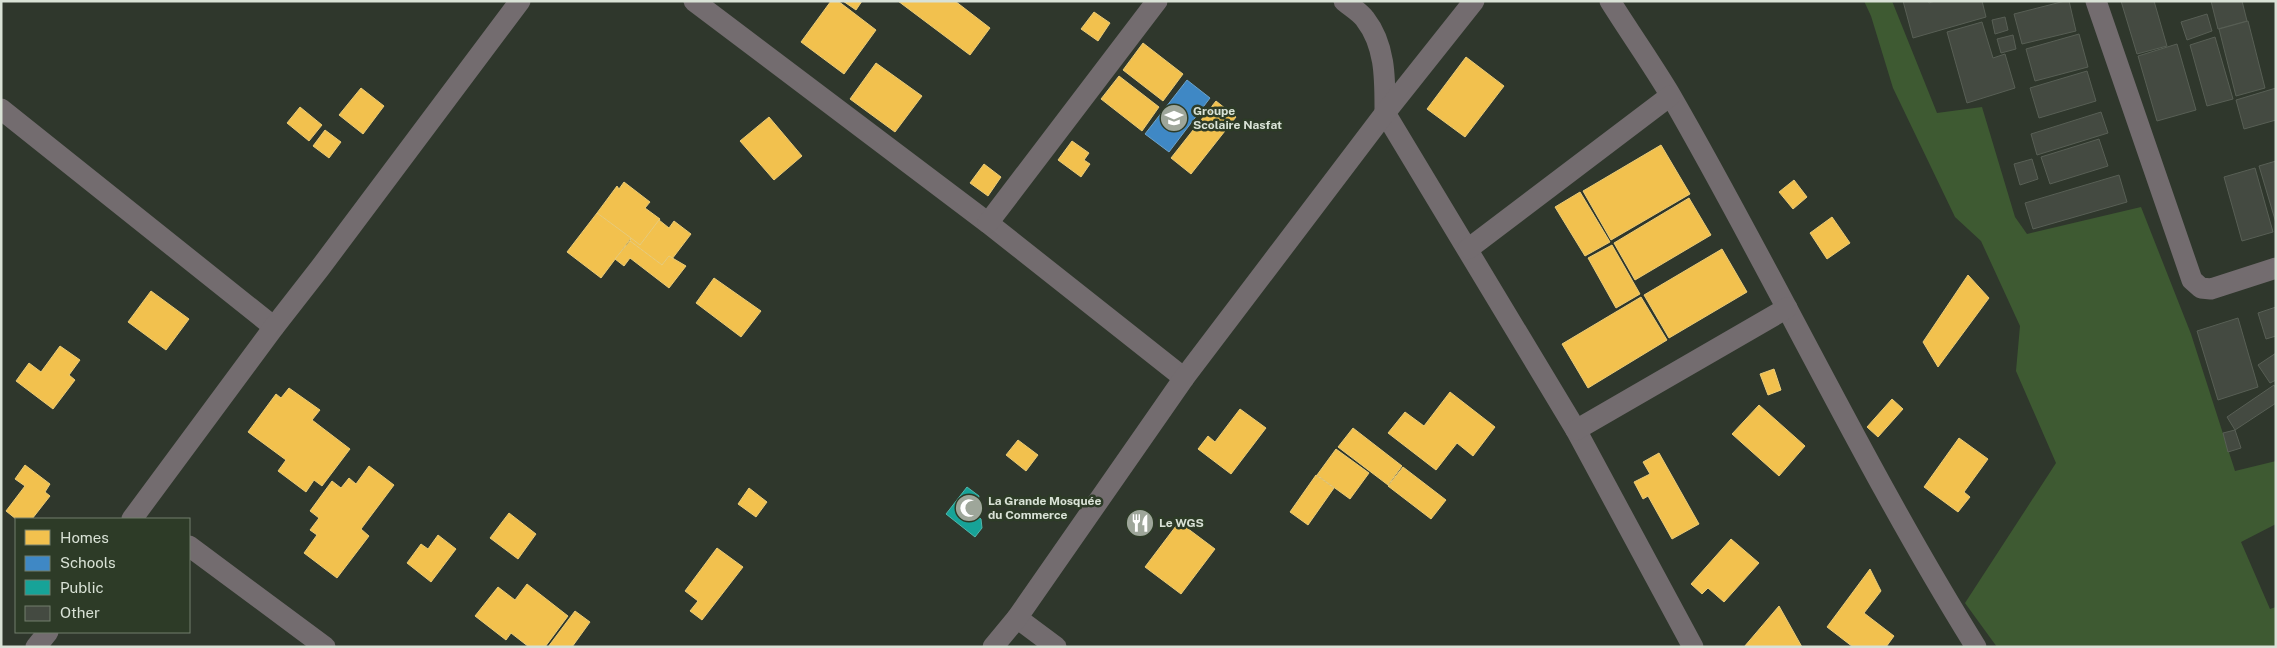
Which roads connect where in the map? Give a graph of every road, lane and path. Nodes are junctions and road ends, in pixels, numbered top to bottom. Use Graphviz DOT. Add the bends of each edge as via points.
graph roads {
  1 [pos="520,1"];
  2 [pos="694,1"];
  3 [pos="1157,1"];
  4 [pos="1344,1"];
  5 [pos="1474,1"];
  6 [pos="1610,1"];
  7 [pos="2096,1"];
  8 [pos="1670,96"];
  9 [pos="1,109"];
  10 [pos="1385,112"];
  11 [pos="988,223"];
  12 [pos="1468,248"];
  13 [pos="2276,268"];
  14 [pos="1787,308"];
  15 [pos="274,326"];
  16 [pos="1184,378"];
  17 [pos="1576,430"];
  18 [pos="141,516"];
  19 [pos="190,547"];
  20 [pos="1017,618"];
  21 [pos="47,633"];
  22 [pos="1967,642"];
  23 [pos="36,647"];
  24 [pos="325,647"];
  25 [pos="993,647"];
  26 [pos="1056,647"];
  27 [pos="1693,647"];
  1 -- 15 [label="street"];
  2 -- 11 [label="street"];
  3 -- 11 [label="street"];
  4 -- 10 [label="street" via="1365,18 1378,43 1385,65"];
  5 -- 10 [label="street"];
  6 -- 8 [label="street"];
  7 -- 13 [label="street" via="2192,280 2201,288 2210,289"];
  8 -- 12 [label="street"];
  8 -- 14 [label="street"];
  9 -- 15 [label="street"];
  10 -- 12 [label="street"];
  10 -- 16 [label="street"];
  11 -- 16 [label="street"];
  12 -- 17 [label="street"];
  14 -- 17 [label="street"];
  14 -- 22 [label="street"];
  15 -- 18 [label="street"];
  16 -- 20 [label="street"];
  17 -- 27 [label="street"];
  19 -- 24 [label="street"];
  20 -- 25 [label="street"];
  20 -- 26 [label="street"];
  21 -- 23 [label="street"];
}
